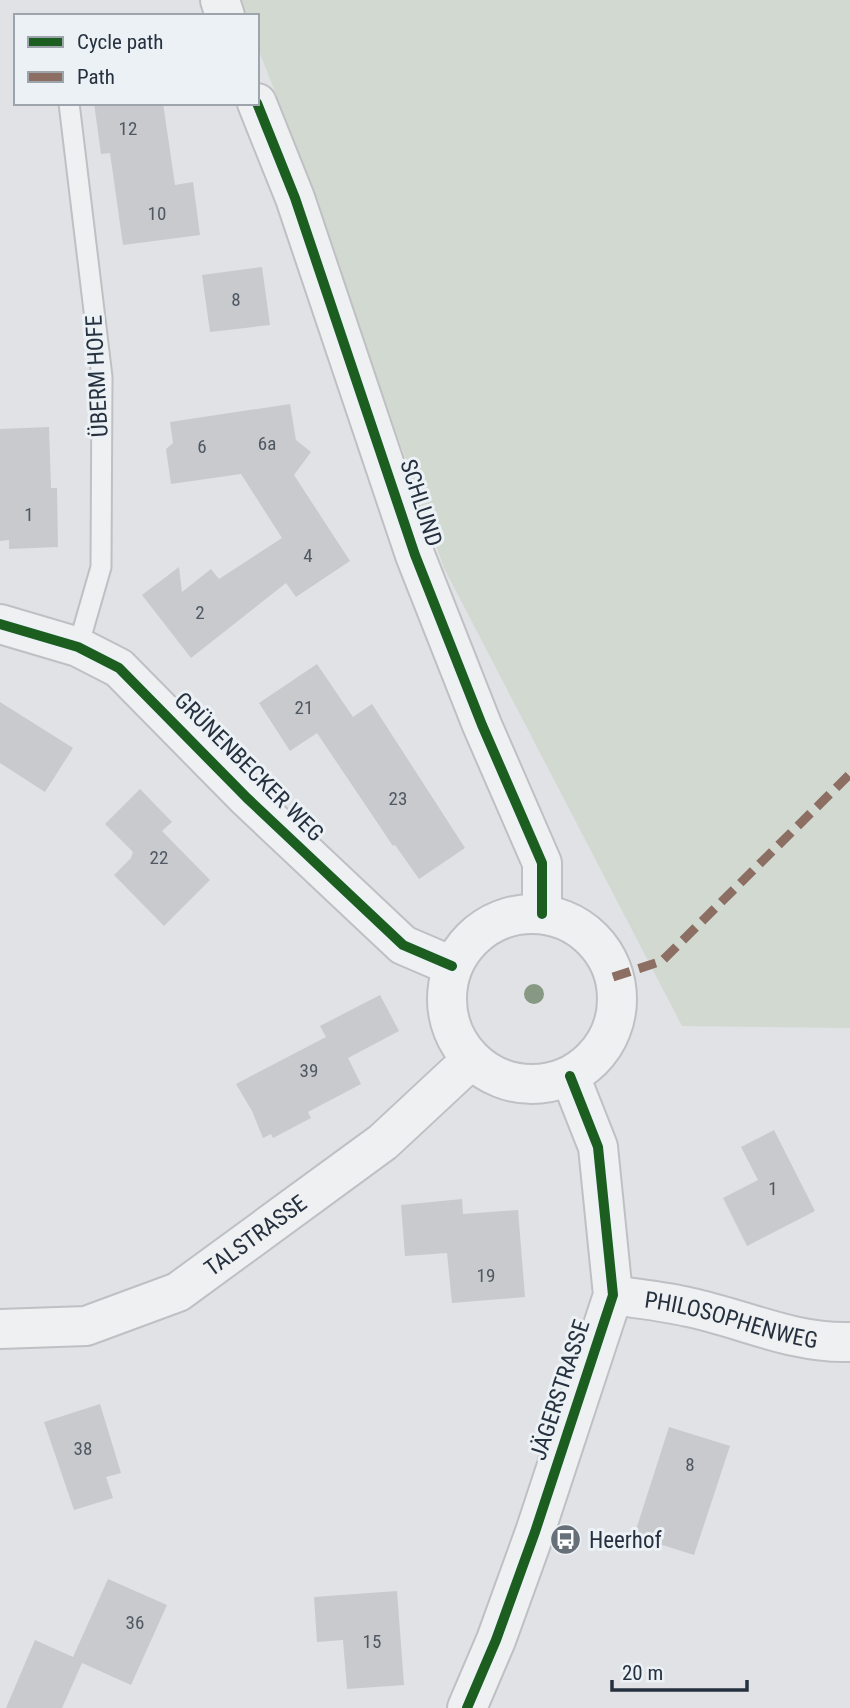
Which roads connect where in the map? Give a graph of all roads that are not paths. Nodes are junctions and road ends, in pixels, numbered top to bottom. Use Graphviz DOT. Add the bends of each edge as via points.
graph roads {
  1 [pos="69,105"];
  2 [pos="258,105"];
  3 [pos="0,624"];
  4 [pos="78,647"];
  5 [pos="541,914"];
  6 [pos="452,966"];
  7 [pos="471,1060"];
  8 [pos="570,1076"];
  9 [pos="613,1296"];
  10 [pos="0,1329"];
  11 [pos="850,1342"];
  12 [pos="467,1708"];
  1 -- 4 [label="lane, ÜBERM HOFE" via="102,377 101,567"];
  2 -- 5 [label="street, SCHLUND" via="295,198 415,555 542,863"];
  3 -- 4 [label="street, GRÜNENBECKER WEG"];
  4 -- 6 [label="street, GRÜNENBECKER WEG" via="119,668 247,798 403,945"];
  5 -- 6 [label="street" via="505,918 473,936"];
  5 -- 8 [label="street" via="581,928 609,960 618,992 614,1026 597,1055"];
  6 -- 7 [label="street" via="446,999 453,1032"];
  7 -- 8 [label="street" via="501,1079 536,1085"];
  7 -- 10 [label="street, TALSTRASSE" via="383,1142 178,1293 86,1325"];
  8 -- 9 [label="street, JÄGERSTRASSE" via="598,1147"];
  9 -- 11 [label="street, PHILOSOPHENWEG" via="688,1307 770,1332"];
  9 -- 12 [label="street, JÄGERSTRASSE" via="531,1544"];
}
